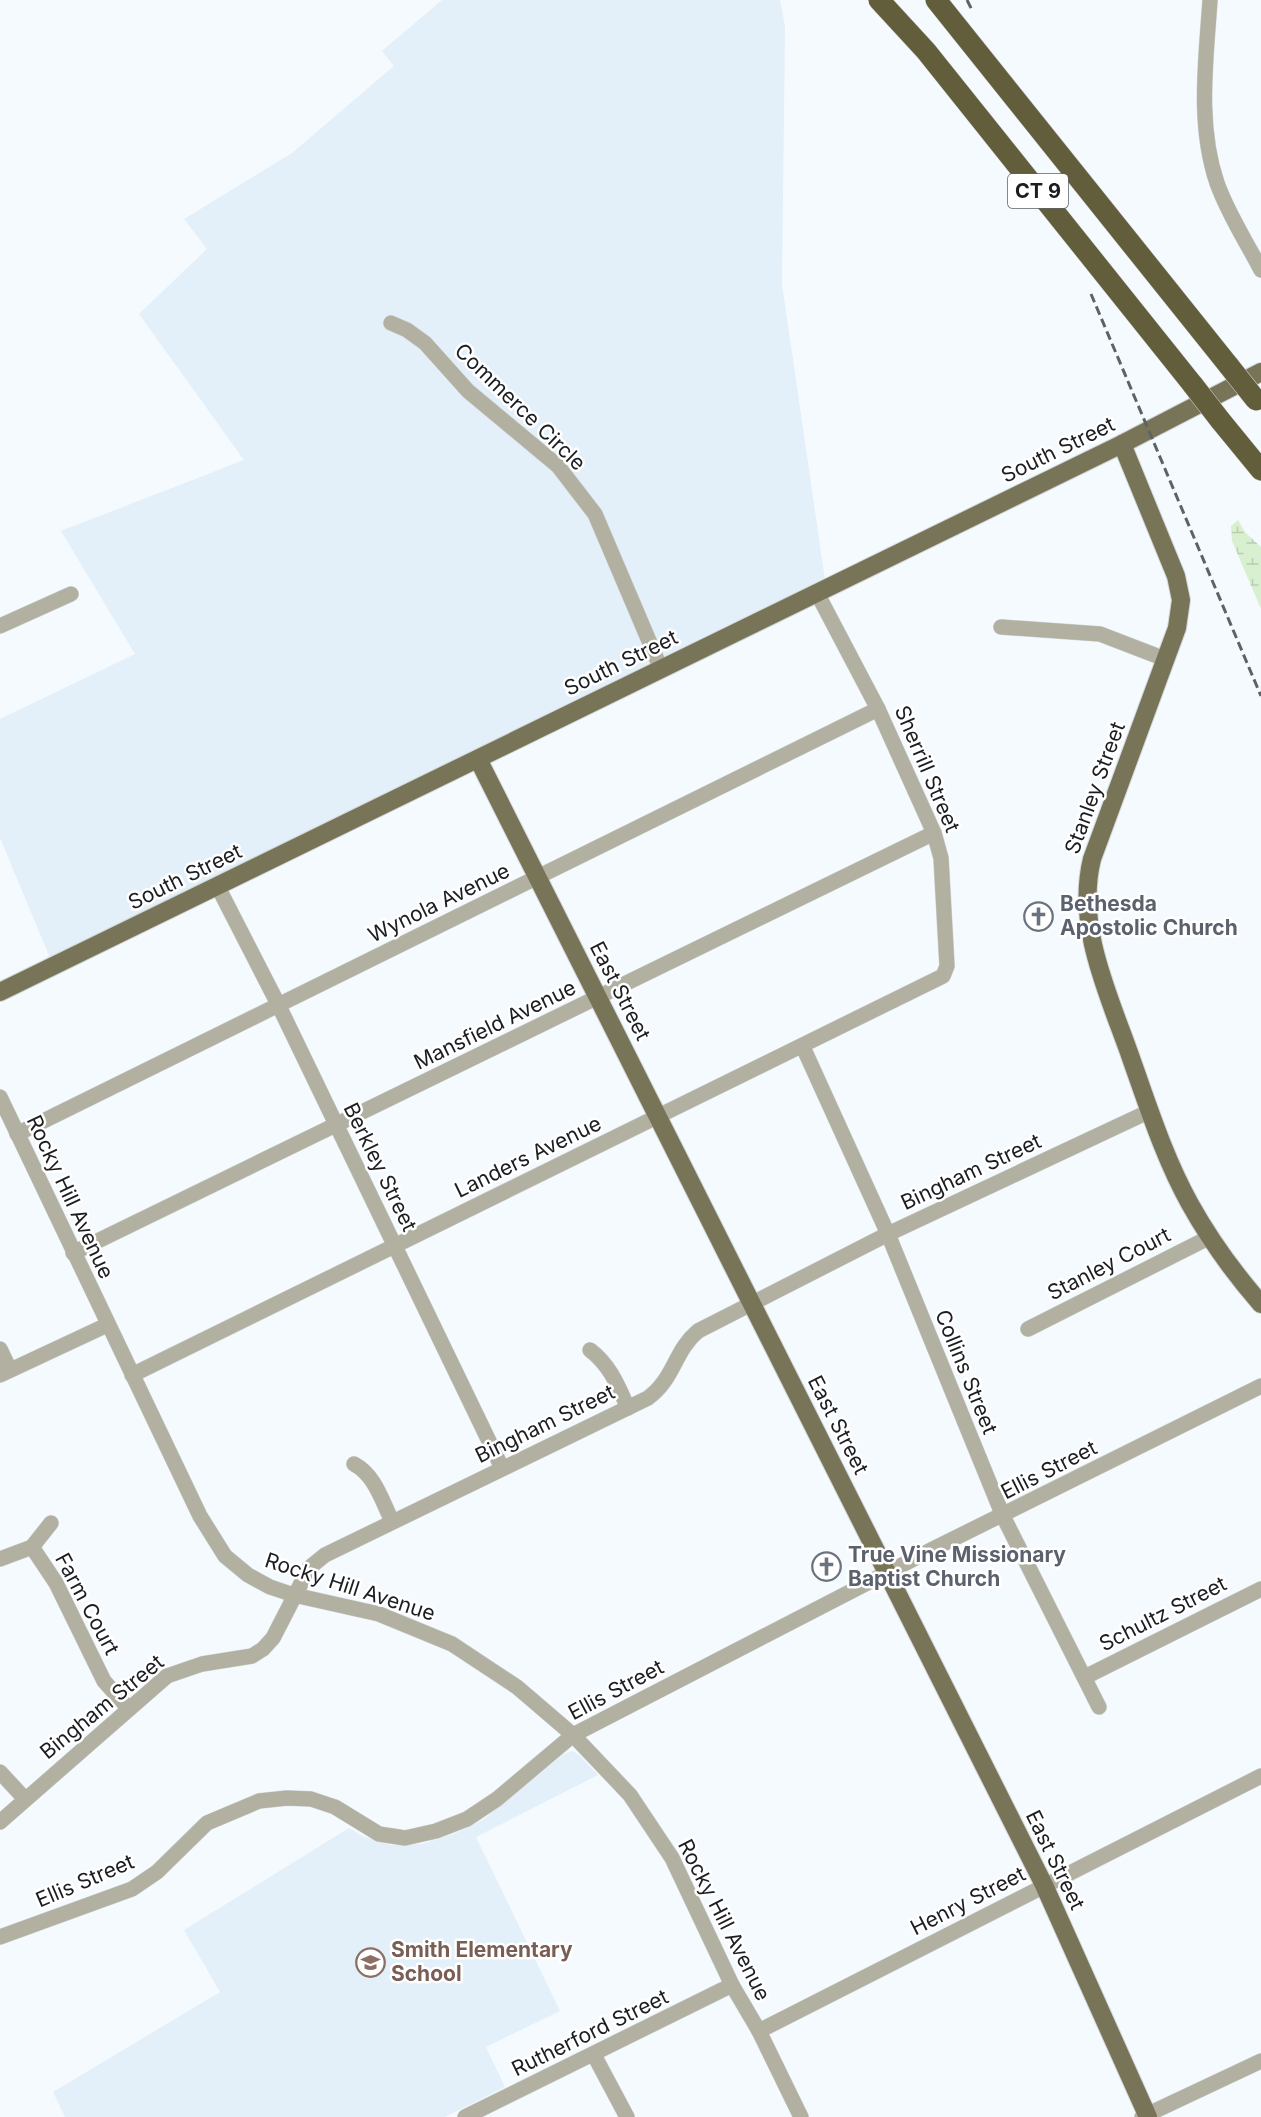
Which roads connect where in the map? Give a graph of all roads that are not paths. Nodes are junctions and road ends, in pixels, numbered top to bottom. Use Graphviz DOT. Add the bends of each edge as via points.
graph roads {
  1 [pos="879,0"];
  2 [pos="936,0"];
  3 [pos="1210,0"];
  4 [pos="1261,270"];
  5 [pos="391,323"];
  6 [pos="1261,372"];
  7 [pos="1259,403"];
  8 [pos="1122,444"];
  9 [pos="1261,470"];
  10 [pos="817,593"];
  11 [pos="70,594"];
  12 [pos="0,625"];
  13 [pos="1001,627"];
  14 [pos="1165,659"];
  15 [pos="661,669"];
  16 [pos="878,709"];
  17 [pos="478,759"];
  18 [pos="934,833"];
  19 [pos="538,878"];
  20 [pos="218,887"];
  21 [pos="943,976"];
  22 [pos="0,992"];
  23 [pos="598,998"];
  24 [pos="278,1004"];
  25 [pos="803,1047"];
  26 [pos="0,1097"];
  27 [pos="1150,1111"];
  28 [pos="658,1118"];
  29 [pos="5,1121"];
  30 [pos="337,1126"];
  31 [pos="17,1134"];
  32 [pos="888,1234"];
  33 [pos="1209,1237"];
  34 [pos="395,1245"];
  35 [pos="73,1253"];
  36 [pos="751,1303"];
  37 [pos="1261,1304"];
  38 [pos="107,1324"];
  39 [pos="1028,1329"];
  40 [pos="0,1349"];
  41 [pos="590,1350"];
  42 [pos="5,1372"];
  43 [pos="132,1375"];
  44 [pos="1261,1386"];
  45 [pos="628,1408"];
  46 [pos="354,1464"];
  47 [pos="502,1468"];
  48 [pos="1003,1516"];
  49 [pos="392,1521"];
  50 [pos="51,1523"];
  51 [pos="32,1546"];
  52 [pos="0,1559"];
  53 [pos="887,1574"];
  54 [pos="1261,1589"];
  55 [pos="294,1595"];
  56 [pos="1085,1677"];
  57 [pos="1100,1707"];
  58 [pos="129,1709"];
  59 [pos="573,1735"];
  60 [pos="0,1772"];
  61 [pos="1261,1776"];
  62 [pos="25,1799"];
  63 [pos="0,1822"];
  64 [pos="1044,1886"];
  65 [pos="0,1937"];
  66 [pos="732,1985"];
  67 [pos="759,2031"];
  68 [pos="594,2055"];
  69 [pos="1261,2061"];
  70 [pos="1146,2116"];
  71 [pos="465,2117"];
  72 [pos="627,2117"];
  73 [pos="801,2117"];
  1 -- 9 [label="highway, CT 9, bridge" via="926,51"];
  2 -- 7 [label="highway, CT 9, bridge"];
  3 -- 4 [label="street" via="1205,91 1208,146 1222,194"];
  5 -- 15 [label="street, Commerce Circle" via="425,343 468,390 558,466 595,514"];
  6 -- 8 [label="main road, South Street"];
  8 -- 10 [label="main road, South Street"];
  8 -- 14 [label="main road, Stanley Street" via="1179,588 1179,619"];
  10 -- 15 [label="main road, South Street"];
  10 -- 16 [label="street, Sherrill Street"];
  11 -- 12 [label="street"];
  13 -- 14 [label="street" via="1100,634"];
  14 -- 27 [label="main road, Stanley Street" via="1096,847 1088,882 1094,953"];
  15 -- 17 [label="main road, South Street"];
  16 -- 18 [label="street, Sherrill Street"];
  16 -- 19 [label="street, Wynola Avenue"];
  17 -- 19 [label="main road, East Street"];
  17 -- 20 [label="main road, South Street"];
  18 -- 21 [label="street, Sherrill Street" via="941,858 947,966"];
  18 -- 23 [label="street, Mansfield Avenue"];
  19 -- 23 [label="main road, East Street"];
  19 -- 24 [label="street, Wynola Avenue"];
  20 -- 22 [label="main road, South Street"];
  20 -- 24 [label="street, Berkley Street"];
  21 -- 25 [label="street, Landers Avenue"];
  23 -- 28 [label="main road, East Street"];
  23 -- 30 [label="street, Mansfield Avenue"];
  24 -- 30 [label="street, Berkley Street"];
  24 -- 31 [label="street, Wynola Avenue"];
  25 -- 28 [label="street, Landers Avenue"];
  25 -- 32 [label="street, Collins Street"];
  26 -- 29 [label="street, Rocky Hill Avenue"];
  27 -- 32 [label="street, Bingham Street"];
  27 -- 33 [label="main road, Stanley Street" via="1176,1177"];
  28 -- 34 [label="street, Landers Avenue"];
  28 -- 36 [label="main road, East Street"];
  29 -- 31 [label="street, Rocky Hill Avenue"];
  30 -- 34 [label="street, Berkley Street"];
  30 -- 35 [label="street, Mansfield Avenue"];
  31 -- 35 [label="street, Rocky Hill Avenue"];
  32 -- 36 [label="street, Bingham Street"];
  32 -- 48 [label="street, Collins Street"];
  33 -- 37 [label="main road, Stanley Street"];
  33 -- 39 [label="street, Stanley Court"];
  34 -- 43 [label="street, Landers Avenue"];
  34 -- 47 [label="street, Berkley Street"];
  35 -- 38 [label="street, Rocky Hill Avenue"];
  36 -- 45 [label="street, Bingham Street" via="698,1330 686,1341 662,1388"];
  36 -- 53 [label="main road, East Street"];
  38 -- 42 [label="street"];
  38 -- 43 [label="street, Rocky Hill Avenue"];
  40 -- 42 [label="street"];
  41 -- 45 [label="street" via="612,1373"];
  43 -- 55 [label="street, Rocky Hill Avenue" via="211,1537 225,1556 248,1575"];
  44 -- 48 [label="street, Ellis Street"];
  45 -- 47 [label="street, Bingham Street"];
  46 -- 49 [label="street" via="372,1479"];
  47 -- 49 [label="street, Bingham Street"];
  48 -- 53 [label="street, Ellis Street"];
  48 -- 56 [label="street, Collins Street"];
  49 -- 55 [label="street, Bingham Street" via="325,1555 309,1568"];
  50 -- 51 [label="street"];
  51 -- 52 [label="street"];
  51 -- 58 [label="street, Farm Court" via="56,1583 104,1681"];
  53 -- 59 [label="street, Ellis Street"];
  53 -- 64 [label="main road, East Street"];
  54 -- 56 [label="street, Schultz Street"];
  55 -- 58 [label="street, Bingham Street" via="273,1638 263,1649 252,1656 182,1669 167,1676"];
  55 -- 59 [label="street, Rocky Hill Avenue" via="379,1614 452,1644 517,1687"];
  56 -- 57 [label="street, Collins Street"];
  58 -- 62 [label="street, Bingham Street"];
  59 -- 65 [label="street, Ellis Street" via="497,1799 467,1819 436,1831 405,1838 379,1834 335,1807 311,1799 259,1801 207,1823 157,1872 132,1889"];
  59 -- 66 [label="street, Rocky Hill Avenue" via="630,1795 672,1857"];
  60 -- 62 [label="street"];
  61 -- 64 [label="street, Henry Street"];
  62 -- 63 [label="street, Bingham Street"];
  64 -- 67 [label="street, Henry Street"];
  64 -- 70 [label="main road, East Street"];
  66 -- 67 [label="street, Rocky Hill Avenue"];
  66 -- 68 [label="street, Rutherford Street"];
  67 -- 73 [label="street, Rocky Hill Avenue"];
  68 -- 71 [label="street, Rutherford Street"];
  68 -- 72 [label="street"];
  69 -- 70 [label="street"];
}
